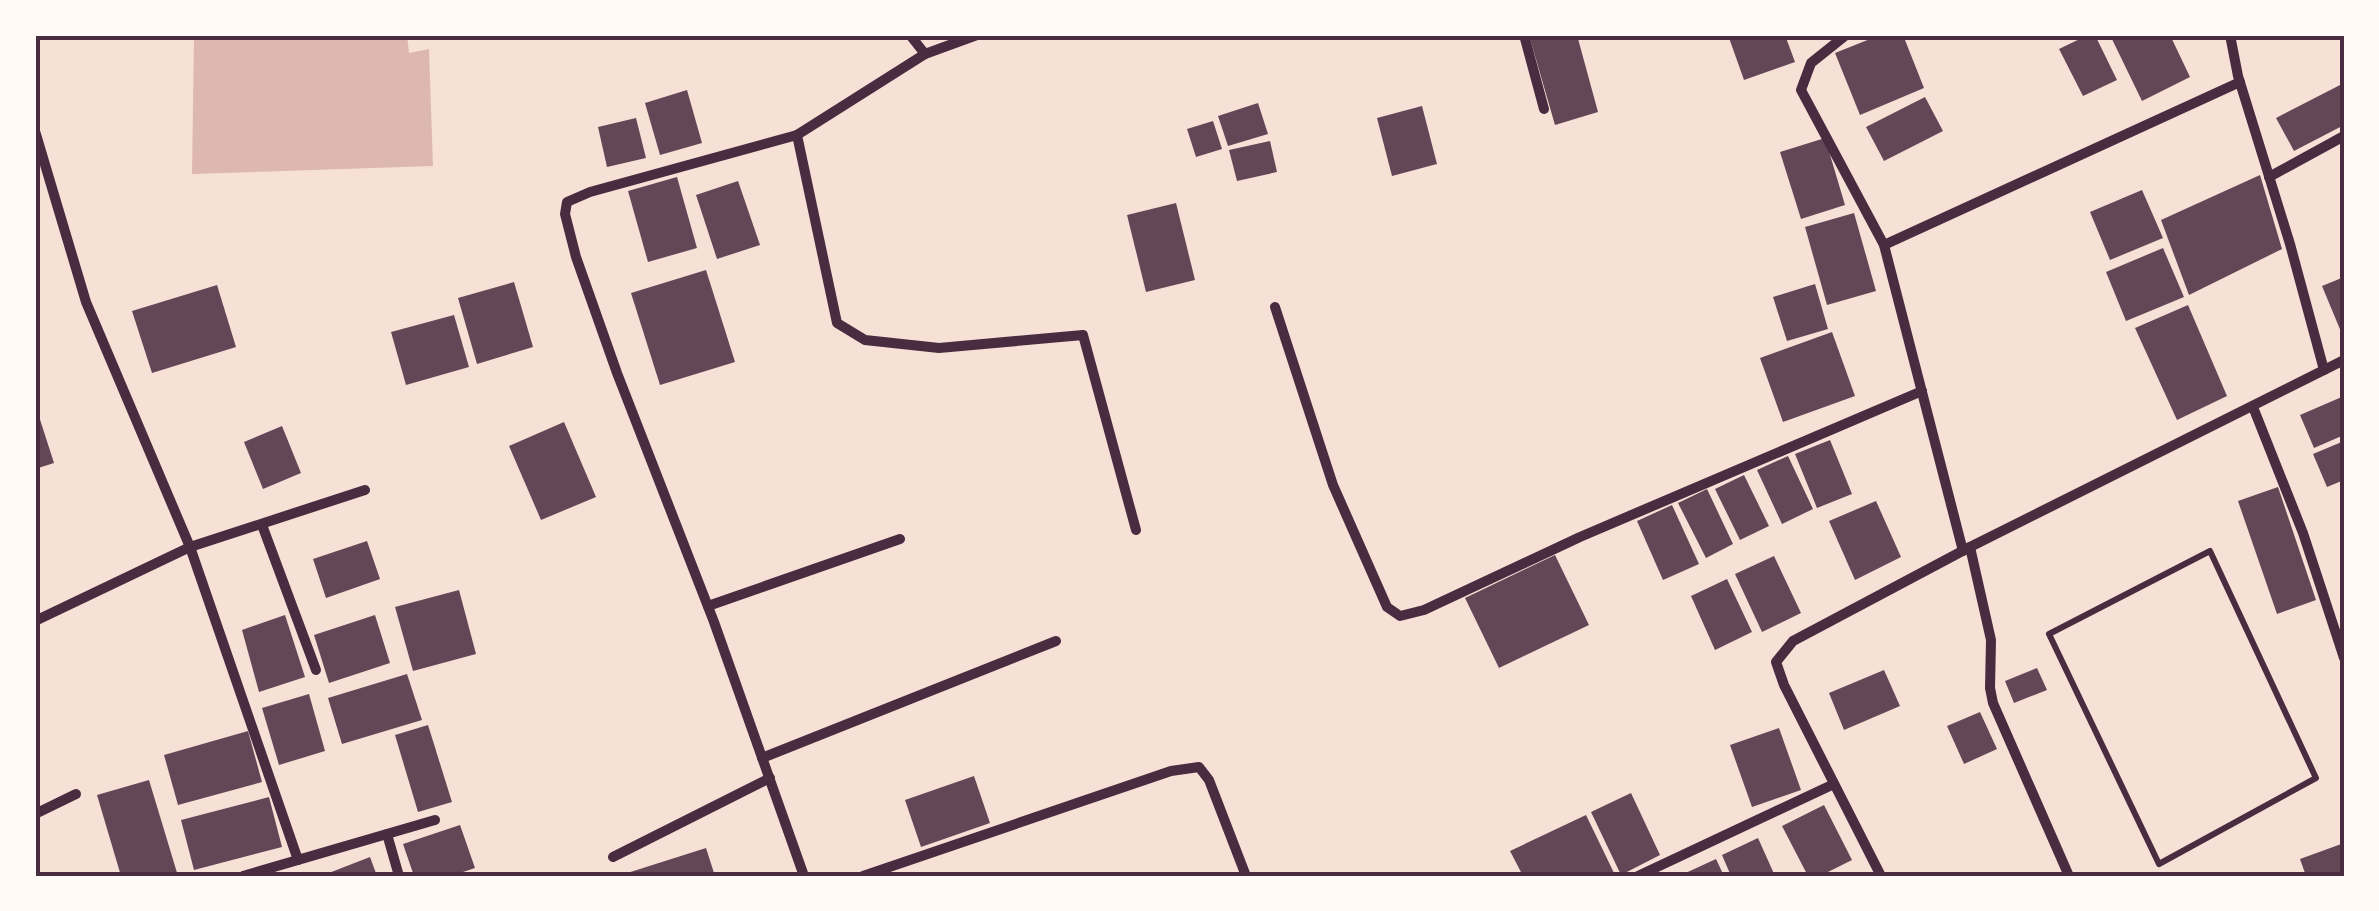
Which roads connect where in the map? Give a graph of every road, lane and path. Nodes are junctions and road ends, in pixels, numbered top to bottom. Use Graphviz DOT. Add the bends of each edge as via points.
graph roads {
  1 [pos="910,35"];
  2 [pos="977,35"];
  3 [pos="1524,35"];
  4 [pos="1846,35"];
  5 [pos="2230,35"];
  6 [pos="925,54"];
  7 [pos="2240,82"];
  8 [pos="1544,109"];
  9 [pos="35,131"];
  10 [pos="798,135"];
  11 [pos="2344,136"];
  12 [pos="2269,176"];
  13 [pos="1884,246"];
  14 [pos="1275,307"];
  15 [pos="2344,360"];
  16 [pos="2324,370"];
  17 [pos="1922,391"];
  18 [pos="2253,407"];
  19 [pos="365,490"];
  20 [pos="262,526"];
  21 [pos="1136,530"];
  22 [pos="900,539"];
  23 [pos="190,548"];
  24 [pos="1967,549"];
  25 [pos="708,606"];
  26 [pos="35,621"];
  27 [pos="1056,641"];
  28 [pos="2344,658"];
  29 [pos="316,670"];
  30 [pos="762,758"];
  31 [pos="770,778"];
  32 [pos="2316,778"];
  33 [pos="1834,784"];
  34 [pos="76,794"];
  35 [pos="35,814"];
  36 [pos="435,820"];
  37 [pos="387,834"];
  38 [pos="614,857"];
  39 [pos="298,860"];
  40 [pos="272,872"];
  41 [pos="243,876"];
  42 [pos="399,876"];
  43 [pos="804,876"];
  44 [pos="863,876"];
  45 [pos="1246,876"];
  46 [pos="1638,876"];
  47 [pos="1880,876"];
  48 [pos="2069,876"];
  1 -- 6 [label="street"];
  2 -- 6 [label="street"];
  3 -- 8 [label="street"];
  4 -- 13 [label="street" via="1811,63 1801,90"];
  5 -- 7 [label="street"];
  6 -- 10 [label="street"];
  7 -- 12 [label="street"];
  7 -- 13 [label="street"];
  9 -- 23 [label="street" via="86,302"];
  10 -- 21 [label="street" via="837,323 865,340 939,348 1082,335"];
  10 -- 25 [label="street" via="590,192 567,202 564,214 617,373"];
  11 -- 12 [label="street"];
  12 -- 16 [label="street"];
  13 -- 17 [label="street"];
  14 -- 17 [label="street" via="1332,485 1387,607 1400,616"];
  15 -- 16 [label="street"];
  16 -- 18 [label="street"];
  17 -- 24 [label="street"];
  18 -- 24 [label="street"];
  18 -- 28 [label="street"];
  19 -- 20 [label="street"];
  20 -- 23 [label="street"];
  20 -- 29 [label="street"];
  22 -- 25 [label="street"];
  23 -- 26 [label="street"];
  23 -- 39 [label="street"];
  24 -- 33 [label="street" via="1794,641 1776,662"];
  24 -- 48 [label="street" via="1991,640 1993,702"];
  25 -- 30 [label="street"];
  27 -- 30 [label="street"];
  30 -- 31 [label="street"];
  31 -- 38 [label="street"];
  31 -- 43 [label="street"];
  32 -- 32 [label="path" via="2210,551 2048,634 2159,864"];
  33 -- 46 [label="street"];
  33 -- 47 [label="street"];
  34 -- 35 [label="street"];
  36 -- 37 [label="street"];
  37 -- 39 [label="street"];
  37 -- 42 [label="street"];
  39 -- 40 [label="street"];
  40 -- 41 [label="street"];
  44 -- 45 [label="street" via="1199,767"];
}
